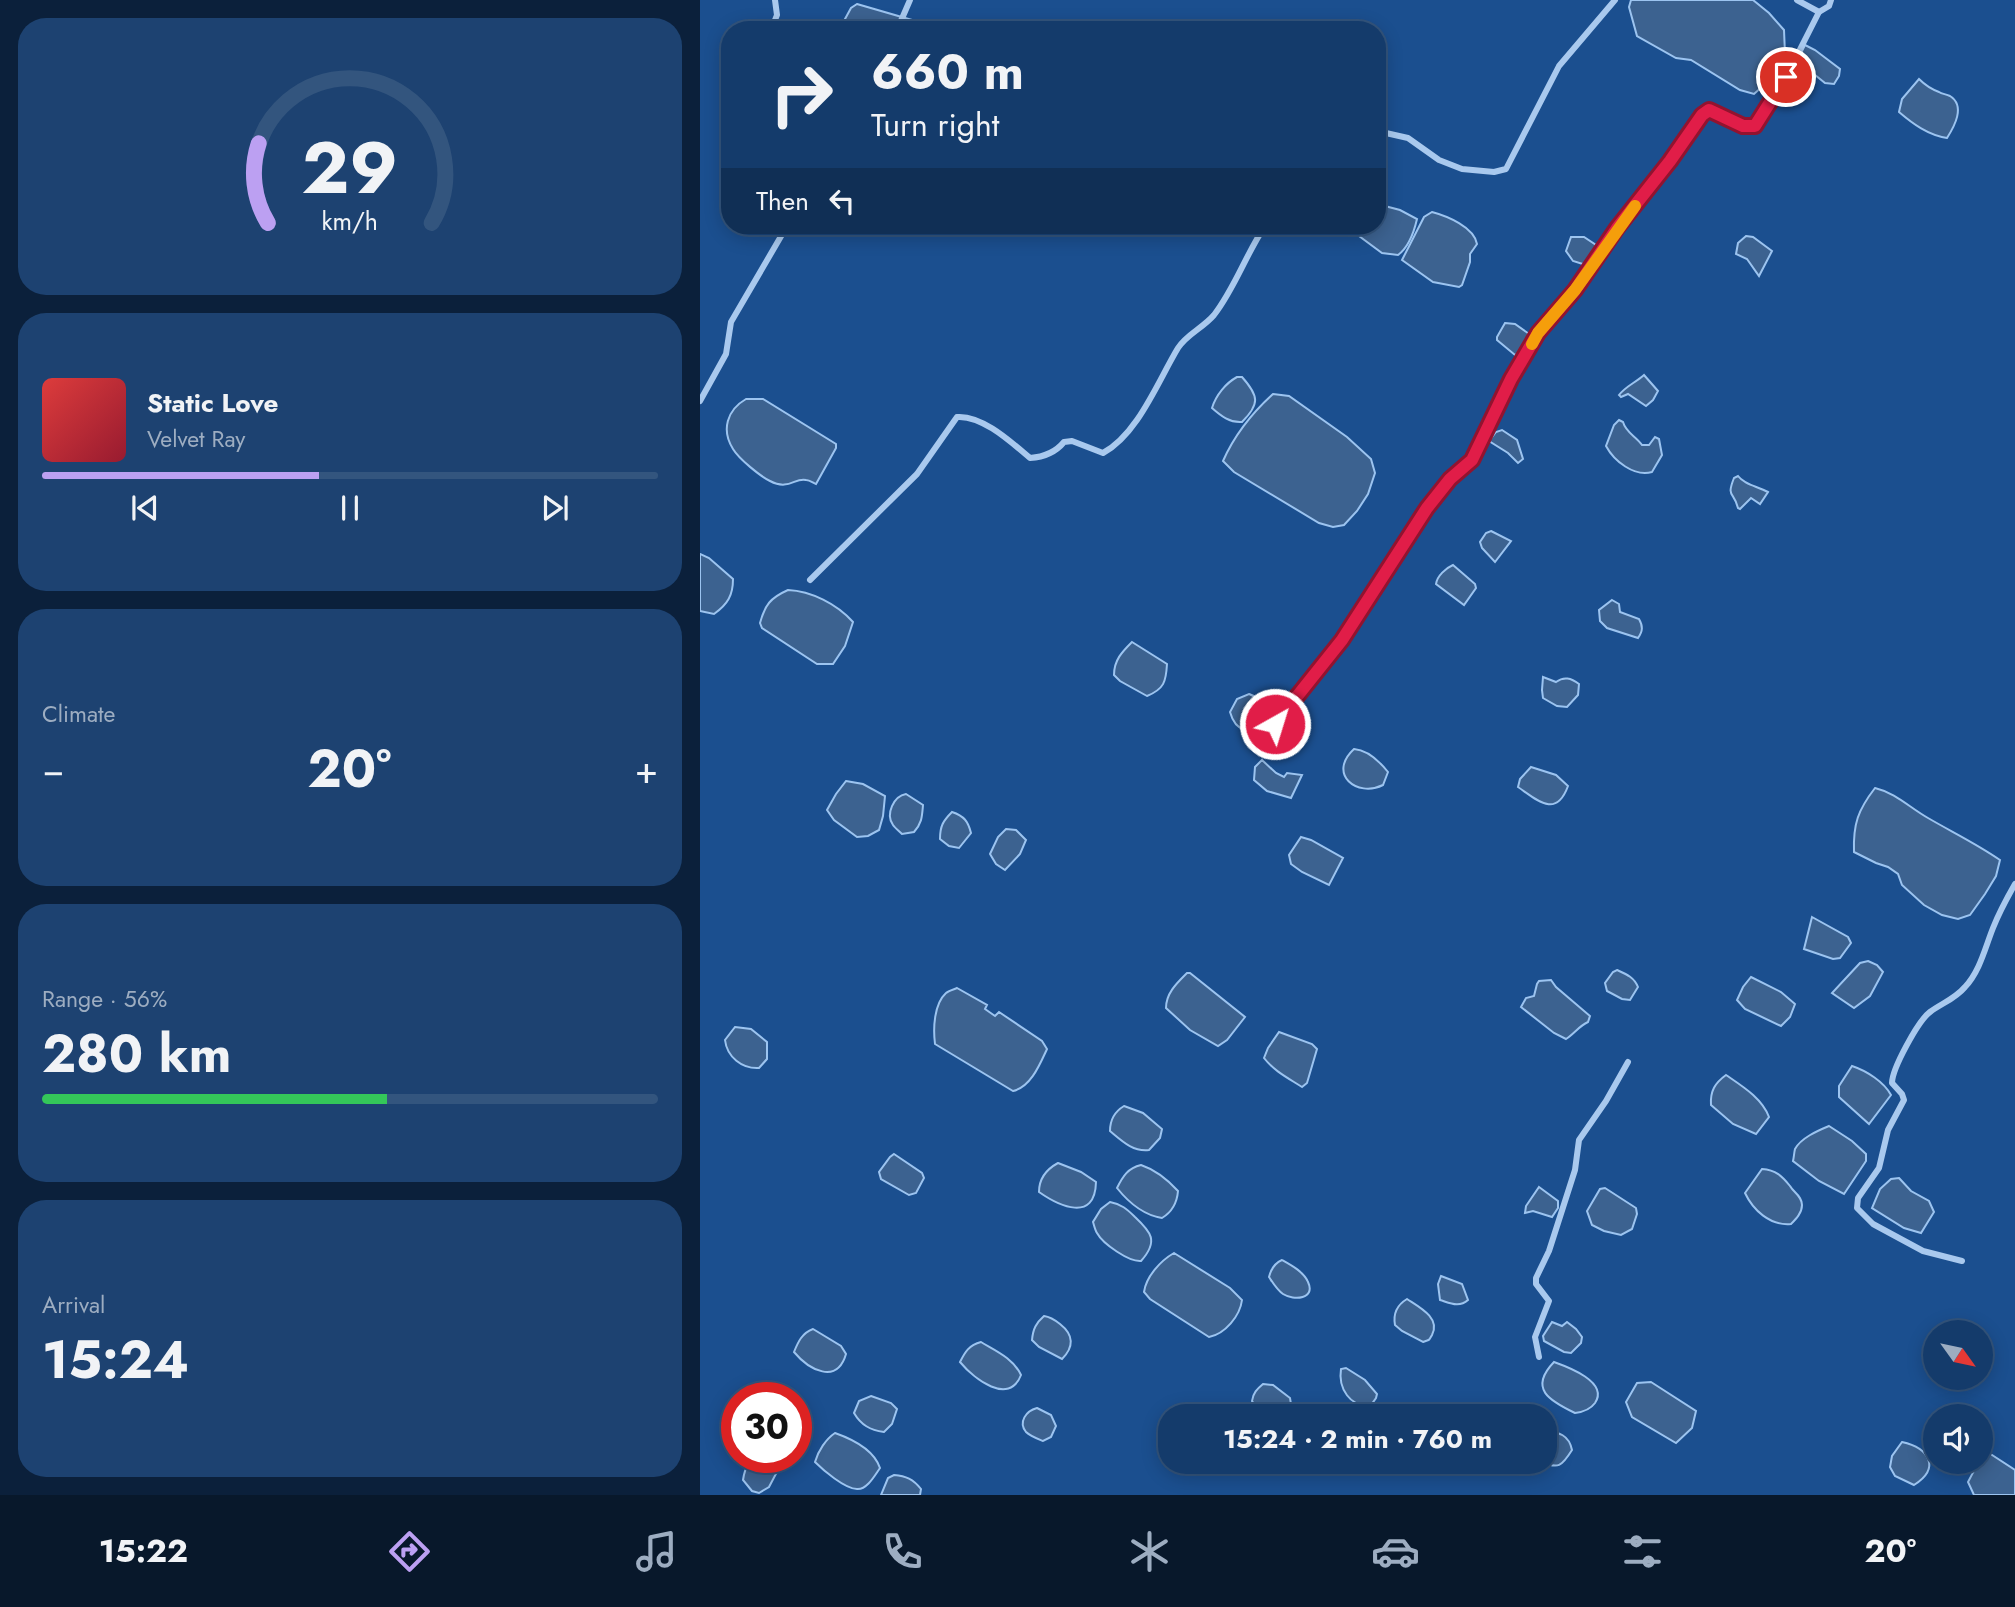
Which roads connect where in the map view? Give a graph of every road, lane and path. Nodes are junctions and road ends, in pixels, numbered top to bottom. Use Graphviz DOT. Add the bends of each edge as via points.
graph roads {
  1 [pos="775,0"];
  2 [pos="910,0"];
  3 [pos="1615,0"];
  4 [pos="1797,0"];
  5 [pos="1831,0"];
  6 [pos="1819,12"];
  7 [pos="775,21"];
  8 [pos="900,21"];
  9 [pos="1386,133"];
  10 [pos="782,235"];
  11 [pos="1259,235"];
  12 [pos="700,401"];
  13 [pos="810,580"];
  14 [pos="1275,724"];
  15 [pos="2015,884"];
  16 [pos="1628,1062"];
  17 [pos="1962,1261"];
  18 [pos="1539,1357"];
  1 -- 7 [label="street"];
  2 -- 8 [label="street"];
  3 -- 9 [label="street" via="1559,66 1506,169 1462,169 1439,160 1408,138"];
  4 -- 6 [label="street"];
  5 -- 6 [label="street"];
  6 -- 14 [label="street" via="1755,126 1743,126 1709,110 1702,115 1575,290 1538,333 1472,460 1427,508 1342,640"];
  10 -- 12 [label="street" via="731,322 726,354"];
  11 -- 13 [label="street" via="1213,316 1181,345 1144,408 1111,449 1103,453 1072,441 1030,458 999,433 971,418 957,417 918,474"];
  15 -- 17 [label="street" via="1967,986 1928,1013 1898,1064 1892,1083 1904,1100 1888,1130 1879,1168 1858,1198 1857,1208 1873,1224 1923,1251"];
  16 -- 18 [label="street" via="1579,1140 1575,1170 1536,1278 1549,1301 1535,1337"];
}
